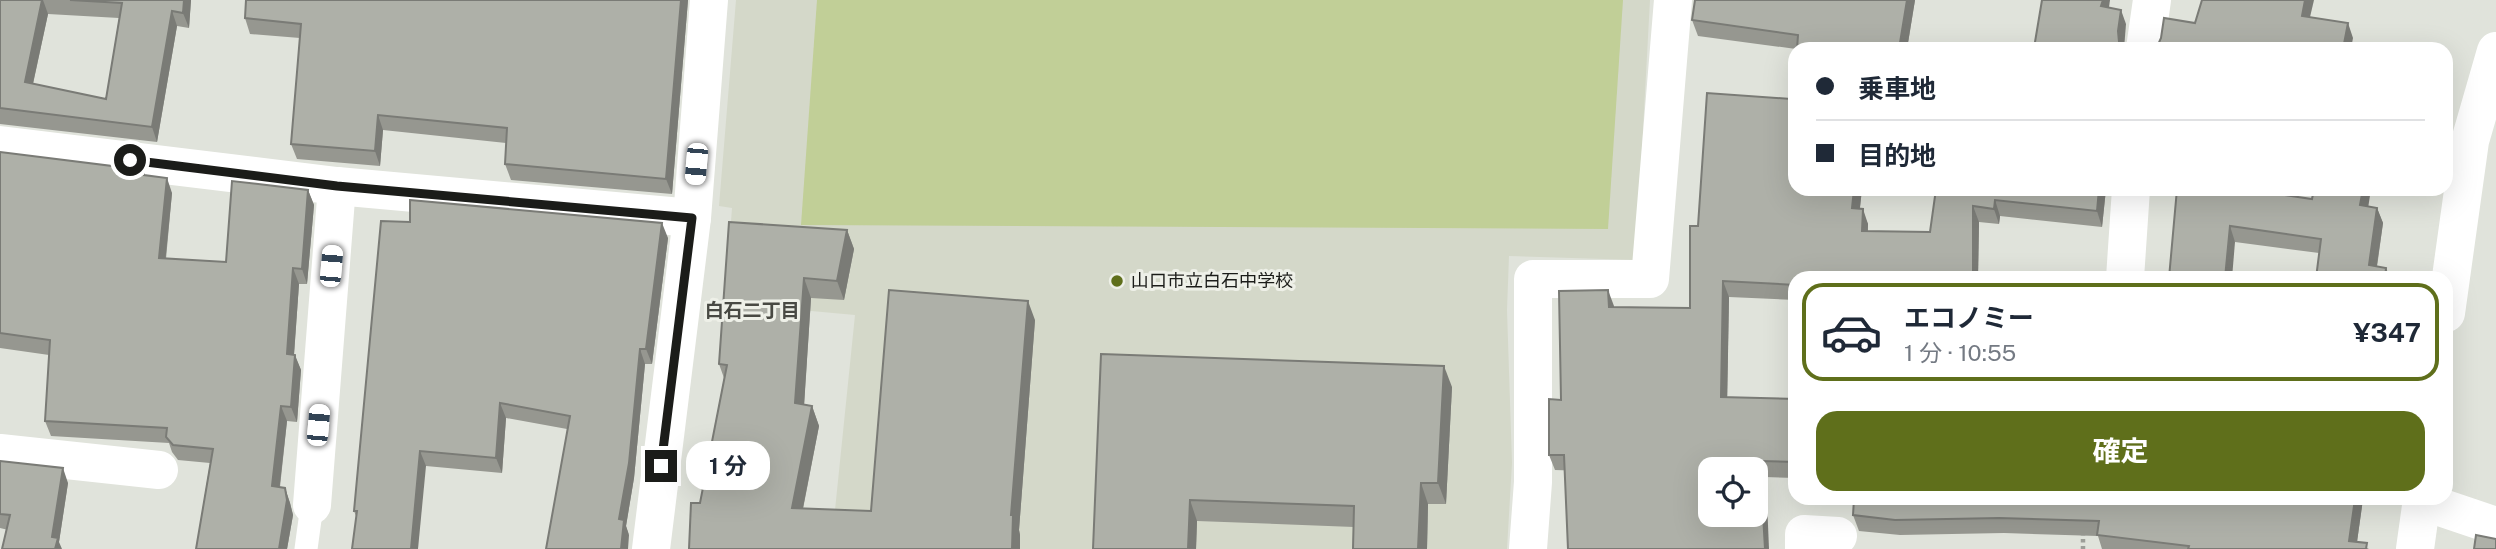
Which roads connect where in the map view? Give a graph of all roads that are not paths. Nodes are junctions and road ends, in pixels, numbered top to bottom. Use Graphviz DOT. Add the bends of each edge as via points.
graph roads {
  1 [pos="709,0"];
  2 [pos="1674,0"];
  3 [pos="2152,0"];
  4 [pos="2146,42"];
  5 [pos="2496,51"];
  6 [pos="0,145"];
  7 [pos="337,186"];
  8 [pos="2131,196"];
  9 [pos="692,218"];
  10 [pos="2125,271"];
  11 [pos="2452,271"];
  12 [pos="0,453"];
  13 [pos="159,470"];
  14 [pos="312,505"];
  15 [pos="2421,505"];
  16 [pos="2436,505"];
  17 [pos="2496,526"];
  18 [pos="306,549"];
  19 [pos="651,549"];
  20 [pos="1528,549"];
  21 [pos="2415,549"];
  1 -- 9 [label="street"];
  2 -- 20 [label="street" via="1650,279 1533,279 1533,482"];
  3 -- 4 [label="street"];
  5 -- 11 [label="street" via="2470,141"];
  6 -- 7 [label="street"];
  7 -- 9 [label="street"];
  7 -- 14 [label="street"];
  8 -- 10 [label="street"];
  9 -- 19 [label="street"];
  12 -- 13 [label="street"];
  14 -- 18 [label="lane"];
  15 -- 21 [label="street"];
  16 -- 17 [label="street"];
}
